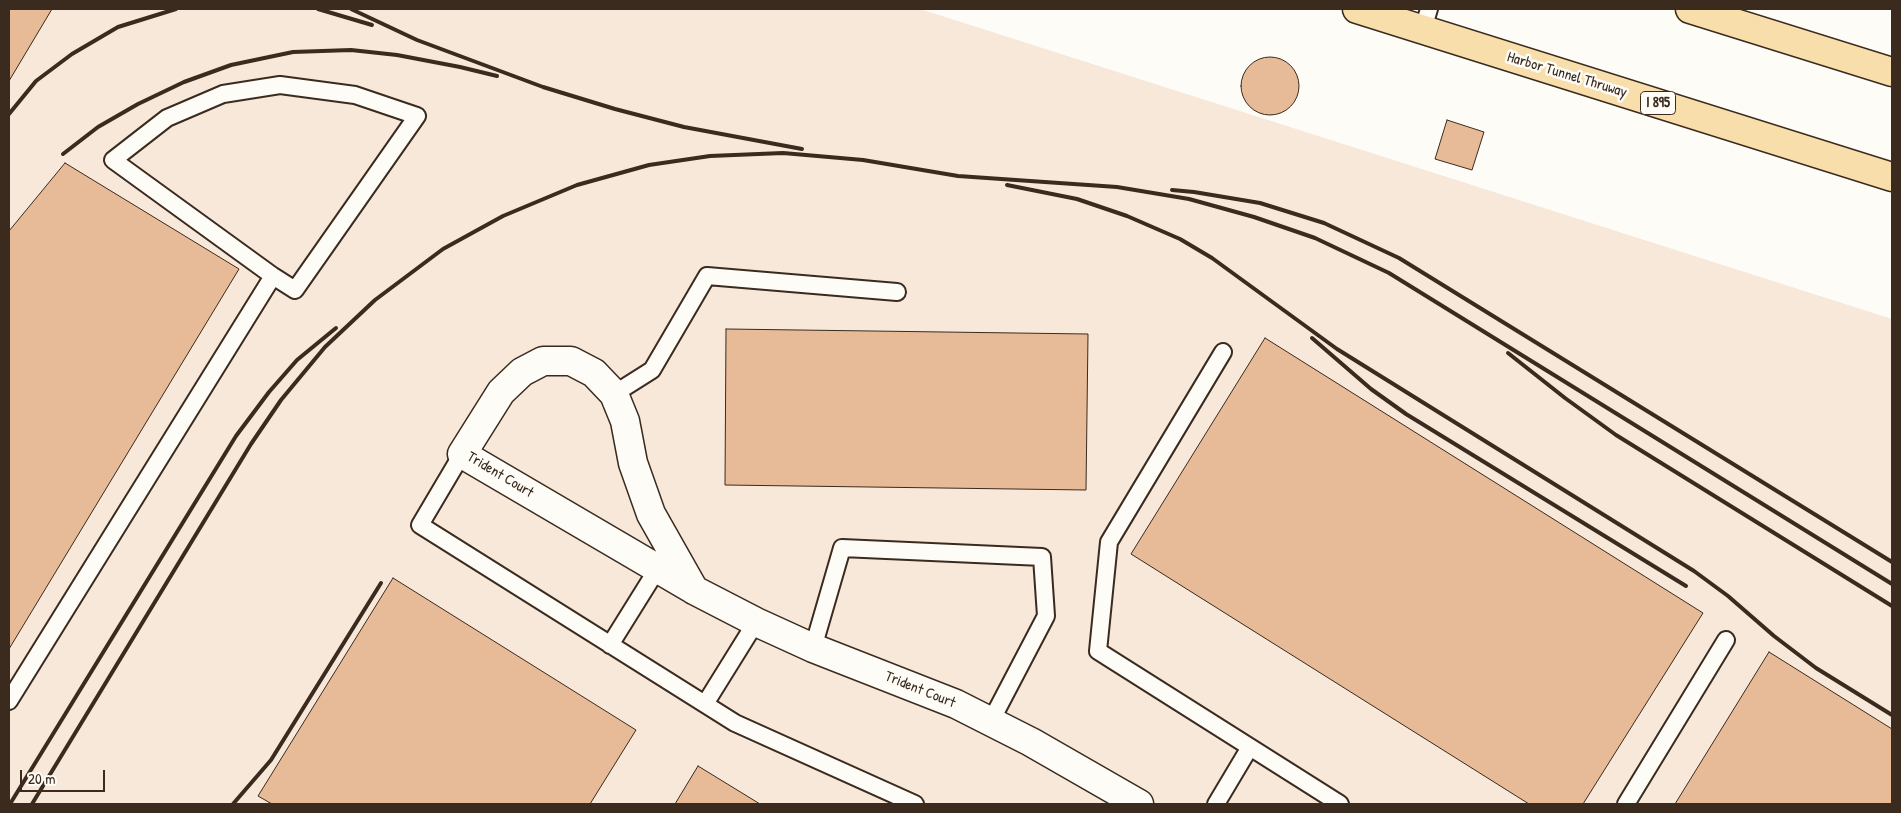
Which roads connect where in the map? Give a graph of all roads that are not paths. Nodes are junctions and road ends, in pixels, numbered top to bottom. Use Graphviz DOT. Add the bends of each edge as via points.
graph roads {
  1 [pos="1357,9"];
  2 [pos="1690,9"];
  3 [pos="1426,19"];
  4 [pos="1892,72"];
  5 [pos="1892,176"];
  6 [pos="273,276"];
  7 [pos="896,292"];
  8 [pos="1223,352"];
  9 [pos="614,394"];
  10 [pos="462,454"];
  11 [pos="658,568"];
  12 [pos="694,590"];
  13 [pos="756,622"];
  14 [pos="1726,640"];
  15 [pos="610,645"];
  16 [pos="813,648"];
  17 [pos="9,701"];
  18 [pos="705,704"];
  19 [pos="991,721"];
  20 [pos="1250,747"];
  21 [pos="915,804"];
  22 [pos="1139,804"];
  23 [pos="1216,804"];
  24 [pos="1340,804"];
  25 [pos="1626,804"];
  1 -- 3 [label="highway, Harbor Tunnel Thruway / I 895"];
  2 -- 4 [label="highway"];
  3 -- 5 [label="highway, Harbor Tunnel Thruway / I 895"];
  6 -- 6 [label="lane" via="295,290 417,116 355,95 280,85 223,94 167,118 113,160"];
  6 -- 17 [label="lane"];
  7 -- 9 [label="lane" via="707,276 652,370"];
  8 -- 20 [label="lane" via="1109,542 1098,651"];
  9 -- 10 [label="street, Trident Court" via="594,373 571,361 543,361 522,372 501,392"];
  9 -- 12 [label="street, Trident Court" via="625,421 633,464 652,514"];
  10 -- 11 [label="street, Trident Court"];
  10 -- 15 [label="lane" via="420,526"];
  11 -- 12 [label="street, Trident Court"];
  11 -- 15 [label="lane"];
  12 -- 13 [label="street, Trident Court"];
  13 -- 16 [label="street, Trident Court"];
  13 -- 18 [label="lane"];
  14 -- 25 [label="lane"];
  15 -- 18 [label="lane"];
  16 -- 19 [label="street, Trident Court"];
  16 -- 19 [label="lane" via="842,548 1042,557 1046,616"];
  18 -- 21 [label="lane" via="735,723"];
  19 -- 22 [label="street, Trident Court"];
  20 -- 23 [label="lane"];
  20 -- 24 [label="lane"];
}
